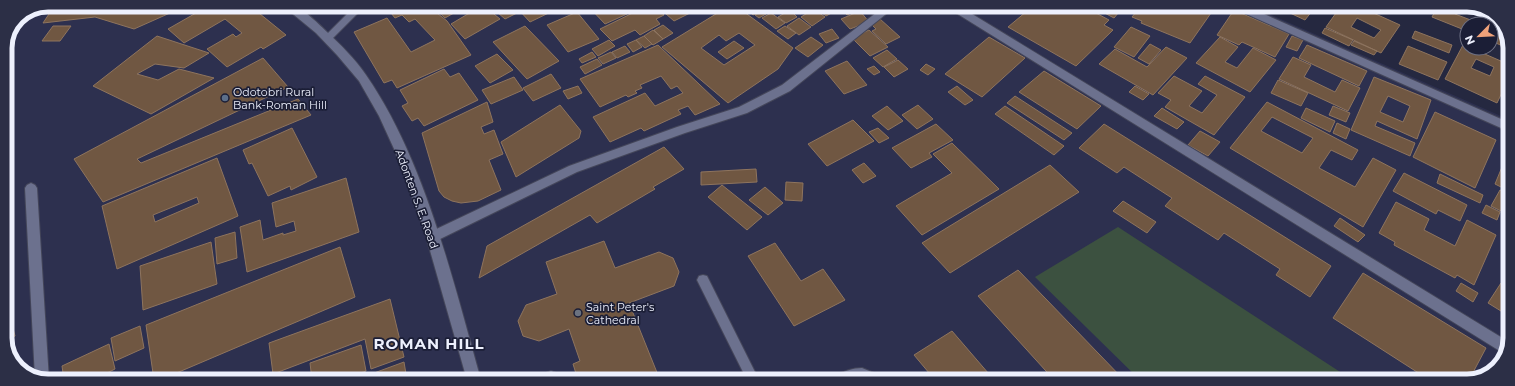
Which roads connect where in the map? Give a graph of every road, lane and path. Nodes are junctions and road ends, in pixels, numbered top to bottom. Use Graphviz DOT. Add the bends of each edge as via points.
graph roads {
  1 [pos="298,12"];
  2 [pos="355,12"];
  3 [pos="884,12"];
  4 [pos="962,12"];
  5 [pos="1250,12"];
  6 [pos="328,38"];
  7 [pos="1503,125"];
  8 [pos="31,188"];
  9 [pos="432,237"];
  10 [pos="703,280"];
  11 [pos="1502,345"];
  12 [pos="42,373"];
  13 [pos="472,374"];
  14 [pos="749,374"];
  1 -- 6 [label="street, Adonten S. E. Road"];
  2 -- 6 [label="lane"];
  3 -- 9 [label="street" via="786,88 743,110 573,169"];
  4 -- 11 [label="street"];
  5 -- 7 [label="street"];
  6 -- 9 [label="street, Adonten S. E. Road" via="364,80 386,121 409,170"];
  8 -- 12 [label="street"];
  9 -- 13 [label="street, Adonten S. E. Road"];
  10 -- 14 [label="lane"];
}
